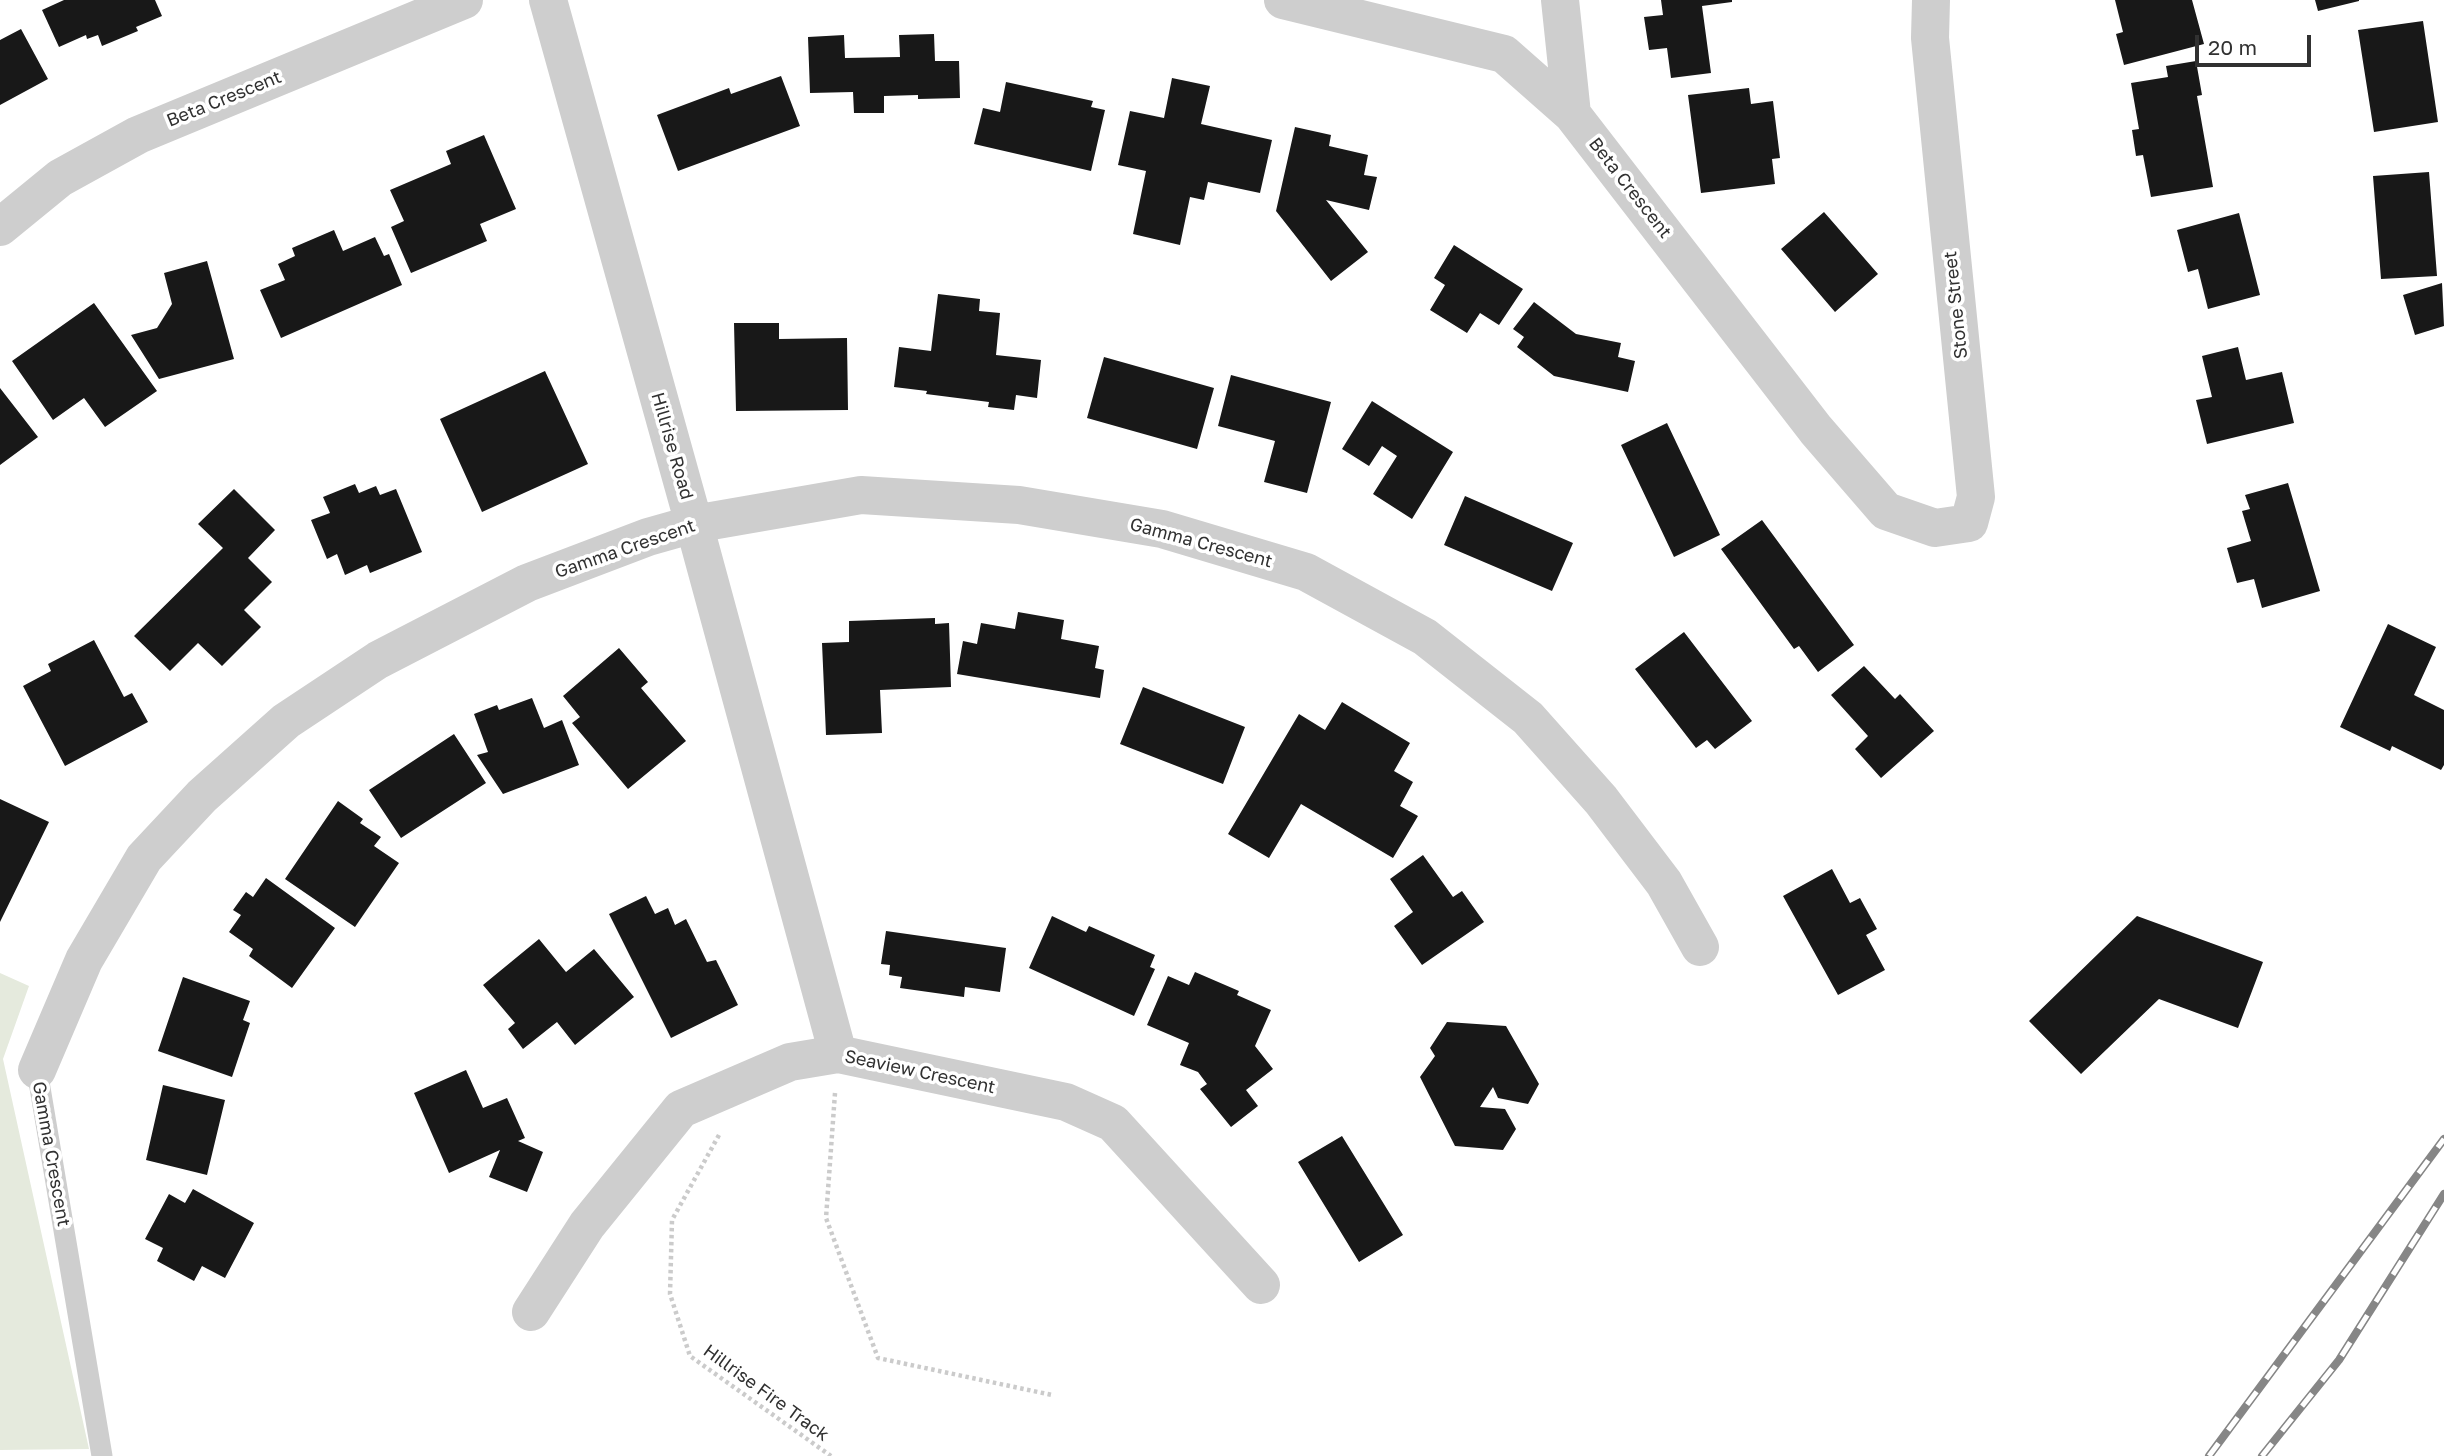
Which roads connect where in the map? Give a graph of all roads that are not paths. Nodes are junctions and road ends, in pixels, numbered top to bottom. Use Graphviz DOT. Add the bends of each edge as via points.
graph roads {
  1 [pos="464,0"];
  2 [pos="548,0"];
  3 [pos="1283,0"];
  4 [pos="1560,0"];
  5 [pos="1931,0"];
  6 [pos="1572,114"];
  7 [pos="0,227"];
  8 [pos="1886,510"];
  9 [pos="694,524"];
  10 [pos="1700,947"];
  11 [pos="838,1054"];
  12 [pos="37,1070"];
  13 [pos="1261,1285"];
  14 [pos="531,1312"];
  15 [pos="102,1456"];
  1 -- 7 [label="street, Beta Crescent" via="138,135 60,178"];
  2 -- 9 [label="street, Hillrise Road"];
  3 -- 6 [label="street, Beta Crescent" via="1504,54"];
  4 -- 6 [label="street"];
  5 -- 8 [label="street, Stone Street" via="1930,37 1976,497 1969,523 1935,528"];
  6 -- 8 [label="street, Beta Crescent" via="1816,430"];
  9 -- 10 [label="street, Gamma Crescent" via="861,495 1019,505 1162,529 1306,572 1425,637 1528,718 1601,800 1664,883"];
  9 -- 11 [label="street, Hillrise Road"];
  9 -- 12 [label="street, Gamma Crescent" via="527,583 378,660 286,721 202,796 144,858 84,960"];
  11 -- 13 [label="street, Seaview Crescent" via="1066,1102 1113,1123"];
  11 -- 14 [label="street, Seaview Crescent" via="790,1062 681,1109 587,1225"];
  12 -- 15 [label="lane, Gamma Crescent"];
}
